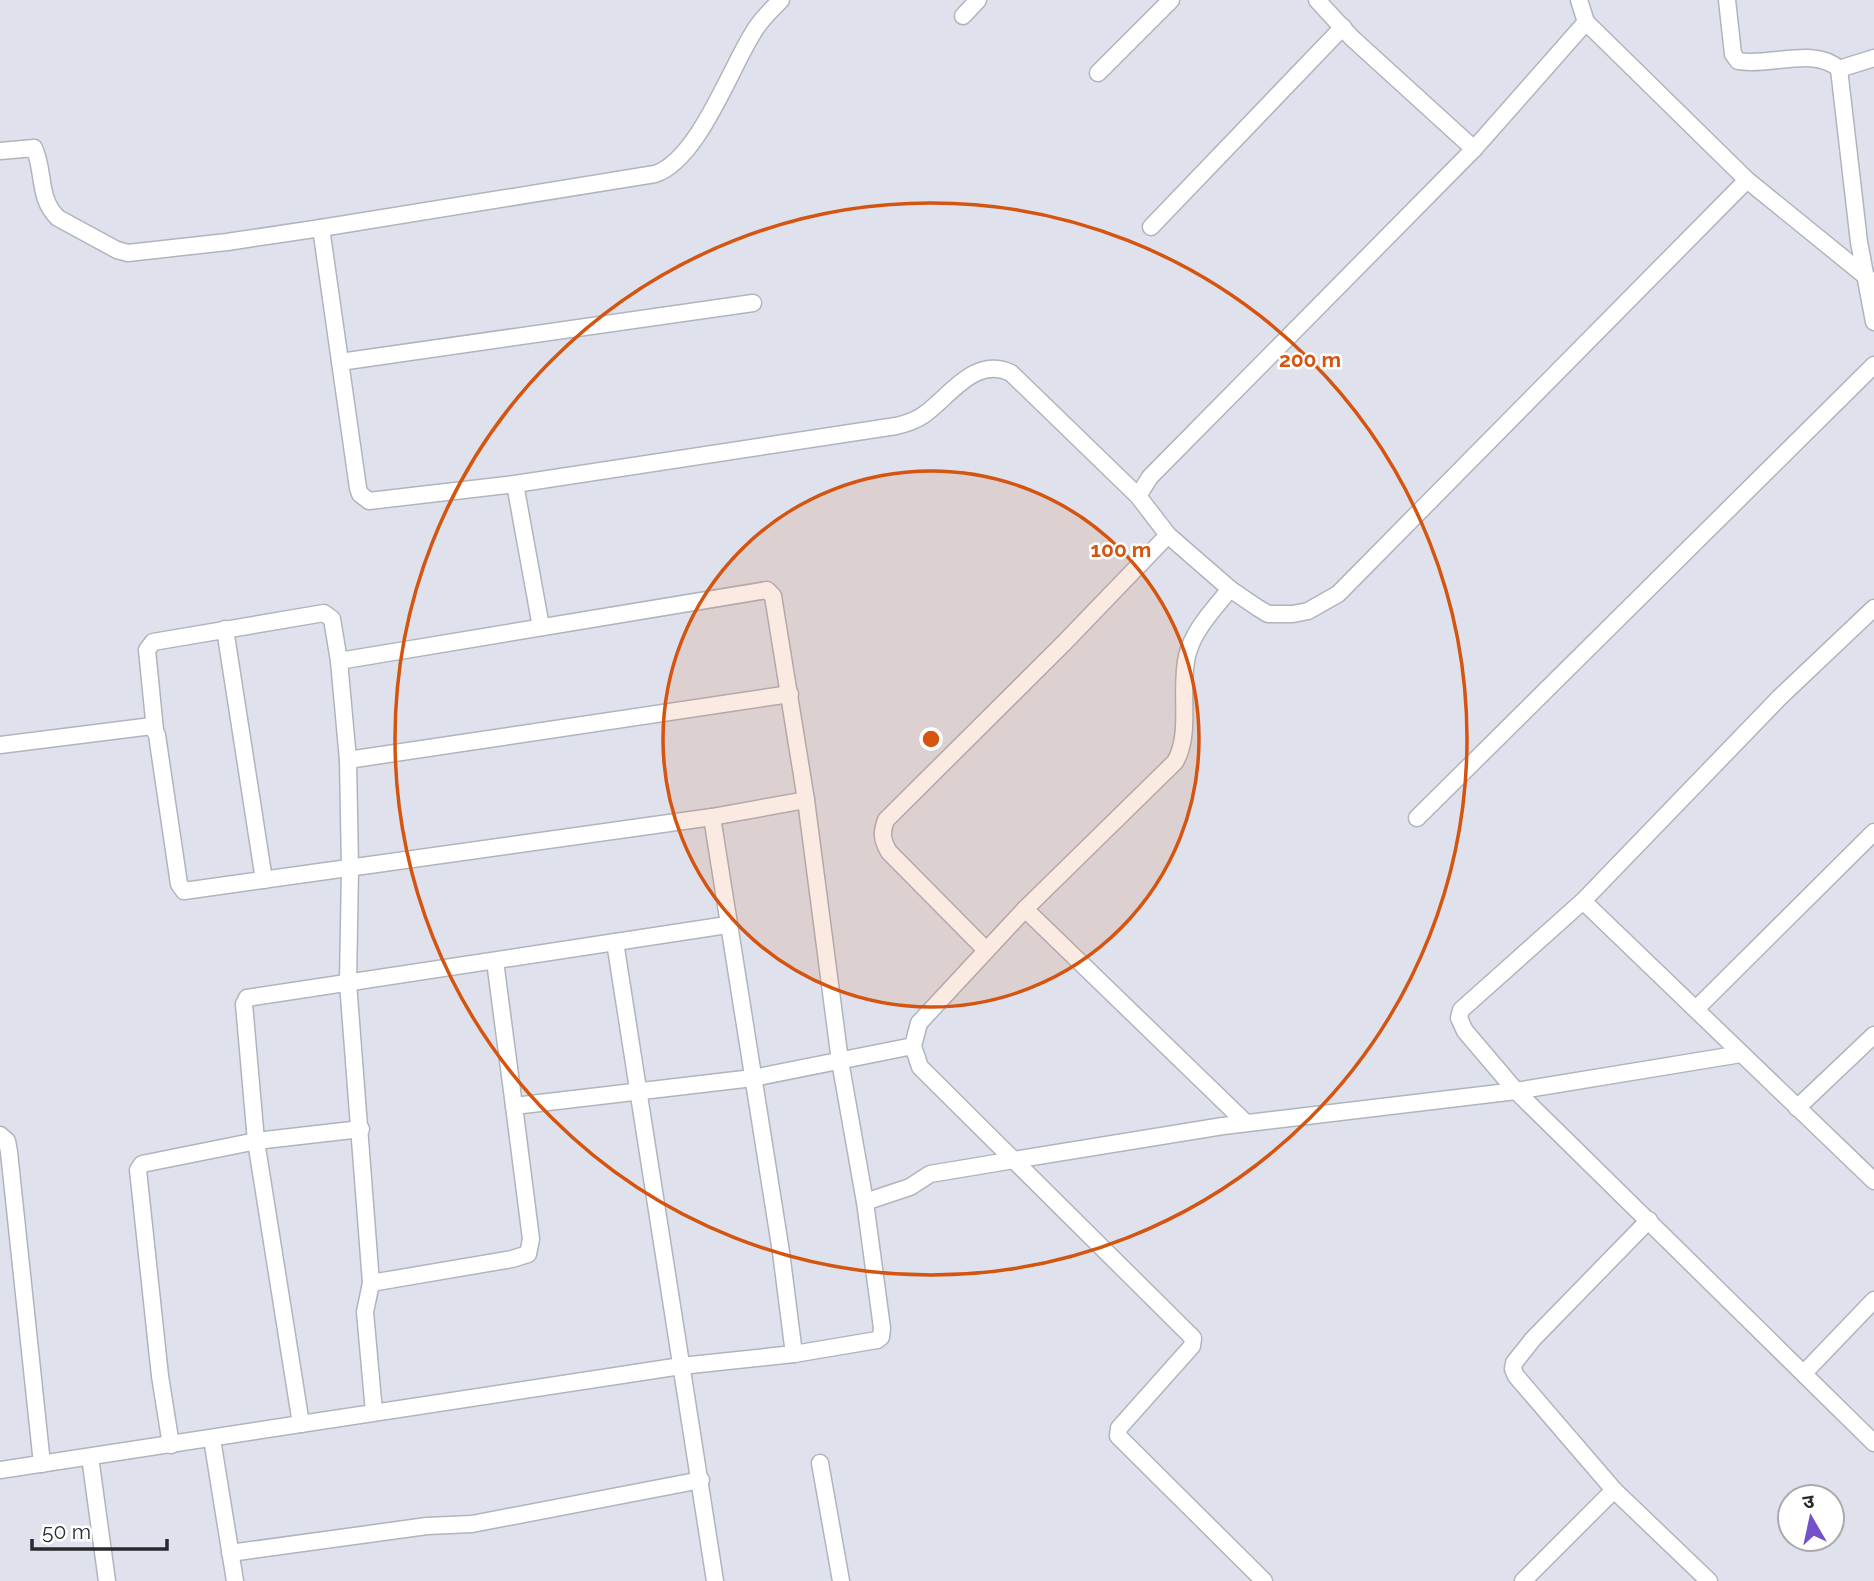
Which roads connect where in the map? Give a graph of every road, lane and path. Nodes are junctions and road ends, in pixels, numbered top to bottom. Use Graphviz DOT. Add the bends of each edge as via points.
graph roads {
  1 [pos="781,0"];
  2 [pos="978,0"];
  3 [pos="1171,0"];
  4 [pos="1317,0"];
  5 [pos="1579,0"];
  6 [pos="1727,0"];
  7 [pos="963,16"];
  8 [pos="1586,22"];
  9 [pos="1343,27"];
  10 [pos="1874,58"];
  11 [pos="1839,69"];
  12 [pos="1098,73"];
  13 [pos="1474,149"];
  14 [pos="0,151"];
  15 [pos="1747,180"];
  16 [pos="1151,227"];
  17 [pos="321,228"];
  18 [pos="1870,278"];
  19 [pos="753,303"];
  20 [pos="1874,321"];
  21 [pos="340,362"];
  22 [pos="1874,365"];
  23 [pos="515,484"];
  24 [pos="1138,496"];
  25 [pos="1168,535"];
  26 [pos="1230,589"];
  27 [pos="1874,608"];
  28 [pos="541,627"];
  29 [pos="225,629"];
  30 [pos="339,661"];
  31 [pos="790,694"];
  32 [pos="155,730"];
  33 [pos="0,745"];
  34 [pos="348,760"];
  35 [pos="806,800"];
  36 [pos="712,817"];
  37 [pos="1417,818"];
  38 [pos="1874,832"];
  39 [pos="350,868"];
  40 [pos="264,880"];
  41 [pos="1583,901"];
  42 [pos="1025,909"];
  43 [pos="727,925"];
  44 [pos="615,942"];
  45 [pos="986,950"];
  46 [pos="495,961"];
  47 [pos="348,984"];
  48 [pos="1696,1009"];
  49 [pos="1874,1035"];
  50 [pos="913,1046"];
  51 [pos="1741,1054"];
  52 [pos="840,1061"];
  53 [pos="753,1078"];
  54 [pos="1516,1091"];
  55 [pos="637,1093"];
  56 [pos="514,1106"];
  57 [pos="1797,1108"];
  58 [pos="1246,1123"];
  59 [pos="360,1129"];
  60 [pos="0,1135"];
  61 [pos="256,1141"];
  62 [pos="1014,1160"];
  63 [pos="1874,1181"];
  64 [pos="865,1202"];
  65 [pos="1649,1220"];
  66 [pos="371,1283"];
  67 [pos="1874,1300"];
  68 [pos="794,1354"];
  69 [pos="681,1366"];
  70 [pos="1804,1373"];
  71 [pos="374,1412"];
  72 [pos="301,1424"];
  73 [pos="212,1439"];
  74 [pos="1874,1443"];
  75 [pos="171,1445"];
  76 [pos="90,1457"];
  77 [pos="820,1463"];
  78 [pos="42,1464"];
  79 [pos="0,1470"];
  80 [pos="701,1480"];
  81 [pos="1614,1490"];
  82 [pos="230,1553"];
  83 [pos="107,1581"];
  84 [pos="235,1581"];
  85 [pos="715,1581"];
  86 [pos="841,1581"];
  87 [pos="1265,1581"];
  88 [pos="1523,1581"];
  89 [pos="1709,1581"];
  1 -- 17 [label="street" via="754,30 699,134 663,171"];
  2 -- 7 [label="street"];
  3 -- 12 [label="street"];
  4 -- 9 [label="street"];
  5 -- 8 [label="street"];
  6 -- 11 [label="street" via="1733,54 1738,61 1815,58 1832,61"];
  8 -- 13 [label="street"];
  8 -- 15 [label="street"];
  9 -- 13 [label="street"];
  9 -- 16 [label="street"];
  10 -- 11 [label="street"];
  11 -- 18 [label="street" via="1858,242"];
  13 -- 24 [label="street" via="1150,477"];
  14 -- 17 [label="street" via="34,148 51,212 124,253"];
  15 -- 18 [label="street"];
  15 -- 26 [label="street" via="1338,594 1308,611 1278,615 1268,614"];
  17 -- 21 [label="street"];
  18 -- 20 [label="street"];
  19 -- 21 [label="street"];
  21 -- 23 [label="street" via="358,488 364,499"];
  22 -- 37 [label="street"];
  23 -- 24 [label="street" via="896,426 921,417 979,370 994,367 1011,373"];
  23 -- 28 [label="street"];
  24 -- 25 [label="street"];
  25 -- 26 [label="street"];
  25 -- 45 [label="street" via="883,827 889,852"];
  26 -- 42 [label="street" via="1198,629 1186,657 1182,746 1175,762"];
  27 -- 41 [label="street" via="1780,696"];
  28 -- 30 [label="street"];
  28 -- 31 [label="street" via="767,590 773,596"];
  29 -- 30 [label="street" via="326,613 332,619"];
  29 -- 32 [label="street" via="148,645"];
  29 -- 40 [label="street"];
  30 -- 34 [label="street"];
  31 -- 34 [label="street"];
  31 -- 35 [label="street"];
  32 -- 33 [label="street" via="148,726"];
  32 -- 40 [label="street" via="180,888"];
  34 -- 39 [label="street"];
  35 -- 36 [label="street"];
  35 -- 52 [label="street"];
  36 -- 39 [label="street"];
  36 -- 43 [label="street"];
  38 -- 48 [label="street"];
  39 -- 40 [label="street"];
  39 -- 47 [label="street"];
  41 -- 48 [label="street"];
  41 -- 54 [label="street" via="1461,1010 1465,1031"];
  42 -- 45 [label="street"];
  42 -- 58 [label="street"];
  43 -- 44 [label="street"];
  43 -- 53 [label="street"];
  44 -- 46 [label="street"];
  44 -- 55 [label="street"];
  45 -- 50 [label="street" via="919,1023"];
  46 -- 47 [label="street"];
  46 -- 56 [label="street"];
  47 -- 59 [label="street"];
  47 -- 61 [label="street" via="250,996 245,1001"];
  48 -- 51 [label="street"];
  49 -- 57 [label="street"];
  50 -- 52 [label="street"];
  50 -- 62 [label="street" via="920,1067"];
  51 -- 54 [label="street"];
  51 -- 57 [label="street"];
  52 -- 53 [label="street"];
  52 -- 64 [label="street"];
  53 -- 55 [label="street"];
  53 -- 68 [label="street"];
  54 -- 58 [label="street"];
  54 -- 65 [label="street"];
  55 -- 56 [label="street"];
  55 -- 69 [label="street"];
  56 -- 66 [label="street" via="531,1239 528,1254"];
  57 -- 63 [label="street"];
  58 -- 62 [label="street"];
  59 -- 61 [label="street"];
  59 -- 66 [label="street"];
  60 -- 78 [label="street" via="9,1152"];
  61 -- 72 [label="street"];
  61 -- 75 [label="street" via="142,1164 138,1170"];
  62 -- 64 [label="street" via="930,1174 910,1187"];
  62 -- 87 [label="street" via="1193,1338 1192,1346 1119,1428 1118,1436"];
  64 -- 68 [label="street" via="881,1337"];
  65 -- 70 [label="street"];
  65 -- 81 [label="street" via="1533,1339 1513,1366 1516,1376"];
  66 -- 71 [label="street" via="365,1312"];
  67 -- 70 [label="street"];
  68 -- 69 [label="street"];
  69 -- 71 [label="street"];
  69 -- 80 [label="street"];
  70 -- 74 [label="street"];
  71 -- 72 [label="street"];
  72 -- 73 [label="street"];
  73 -- 75 [label="street"];
  73 -- 82 [label="street"];
  75 -- 76 [label="street"];
  76 -- 78 [label="street"];
  76 -- 83 [label="street"];
  77 -- 86 [label="street"];
  78 -- 79 [label="street"];
  80 -- 82 [label="street" via="472,1524"];
  80 -- 85 [label="street"];
  81 -- 88 [label="street"];
  81 -- 89 [label="street"];
  82 -- 84 [label="street"];
}
